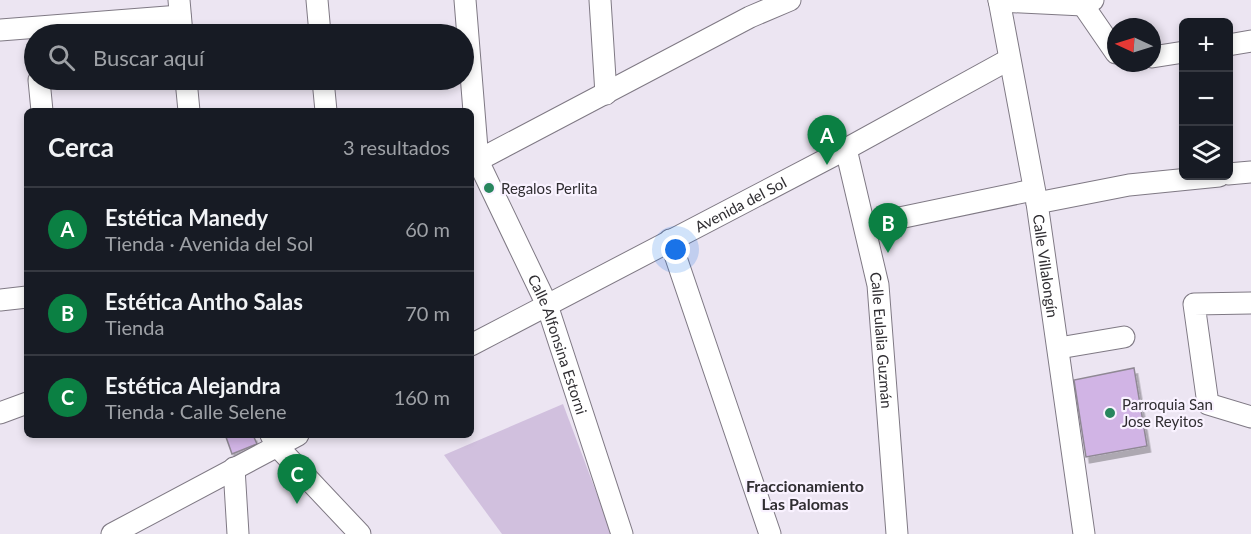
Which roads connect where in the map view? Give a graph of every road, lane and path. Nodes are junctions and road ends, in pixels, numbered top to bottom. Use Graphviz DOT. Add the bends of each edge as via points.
graph roads {
  1 [pos="317,0"];
  2 [pos="465,0"];
  3 [pos="600,0"];
  4 [pos="790,0"];
  5 [pos="999,1"];
  6 [pos="1088,2"];
  7 [pos="749,9"];
  8 [pos="180,17"];
  9 [pos="108,24"];
  10 [pos="319,24"];
  11 [pos="466,24"];
  12 [pos="0,30"];
  13 [pos="24,31"];
  14 [pos="1107,36"];
  15 [pos="1251,41"];
  16 [pos="1233,44"];
  17 [pos="1179,53"];
  18 [pos="1161,56"];
  19 [pos="1008,60"];
  20 [pos="40,90"];
  21 [pos="187,90"];
  22 [pos="324,90"];
  23 [pos="471,90"];
  24 [pos="606,93"];
  25 [pos="42,108"];
  26 [pos="189,108"];
  27 [pos="326,108"];
  28 [pos="472,108"];
  29 [pos="474,146"];
  30 [pos="846,149"];
  31 [pos="475,162"];
  32 [pos="1251,172"];
  33 [pos="1233,174"];
  34 [pos="1179,180"];
  35 [pos="1035,197"];
  36 [pos="866,225"];
  37 [pos="670,240"];
  38 [pos="24,297"];
  39 [pos="0,300"];
  40 [pos="1251,303"];
  41 [pos="547,305"];
  42 [pos="1124,338"];
  43 [pos="474,343"];
  44 [pos="1059,348"];
  45 [pos="24,404"];
  46 [pos="0,413"];
  47 [pos="1251,417"];
  48 [pos="274,440"];
  49 [pos="234,468"];
  50 [pos="112,534"];
  51 [pos="238,534"];
  52 [pos="360,534"];
  53 [pos="622,534"];
  54 [pos="770,534"];
  55 [pos="897,534"];
  56 [pos="1084,534"];
  1 -- 10 [label="street"];
  2 -- 11 [label="street"];
  3 -- 24 [label="street"];
  4 -- 7 [label="street"];
  5 -- 6 [label="street"];
  5 -- 19 [label="street, Calle Villalongín"];
  6 -- 14 [label="street"];
  7 -- 24 [label="street"];
  8 -- 9 [label="street"];
  12 -- 13 [label="street"];
  15 -- 16 [label="street"];
  17 -- 18 [label="street"];
  19 -- 30 [label="street, Avenida del Sol"];
  19 -- 35 [label="street, Calle Villalongín"];
  20 -- 25 [label="street"];
  21 -- 26 [label="street"];
  22 -- 27 [label="street"];
  23 -- 28 [label="street"];
  24 -- 31 [label="street"];
  29 -- 31 [label="street"];
  30 -- 36 [label="street, Calle Eulalia Guzmán"];
  30 -- 37 [label="street, Avenida del Sol"];
  31 -- 41 [label="street, Calle Alfonsina Estorni"];
  32 -- 33 [label="street"];
  34 -- 35 [label="street"];
  35 -- 36 [label="street"];
  35 -- 44 [label="street, Calle Villalongín"];
  36 -- 55 [label="street, Calle Eulalia Guzmán" via="878,285"];
  37 -- 41 [label="street, Avenida del Sol"];
  37 -- 54 [label="street"];
  38 -- 39 [label="street"];
  40 -- 47 [label="street" via="1194,304 1208,404"];
  41 -- 43 [label="street, Avenida del Sol"];
  41 -- 53 [label="street, Calle Alfonsina Estorni"];
  42 -- 44 [label="street"];
  44 -- 56 [label="street, Calle Villalongín"];
  45 -- 46 [label="street"];
  48 -- 49 [label="street"];
  48 -- 52 [label="street"];
  49 -- 50 [label="street"];
  49 -- 51 [label="street"];
}
